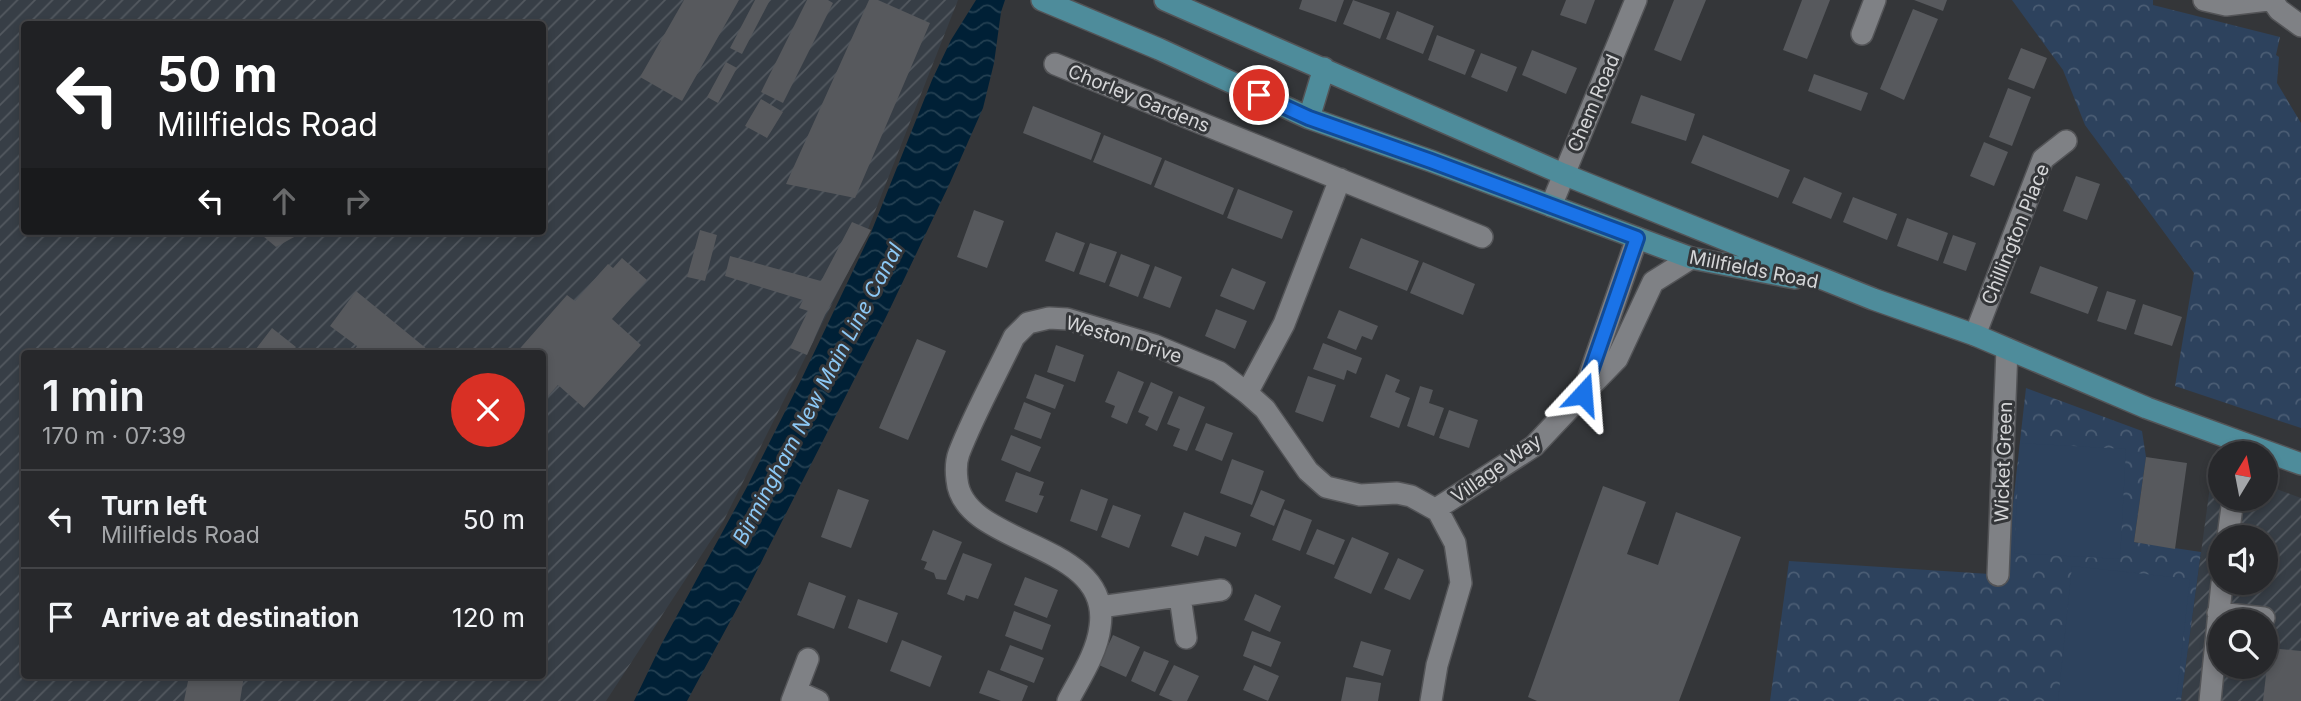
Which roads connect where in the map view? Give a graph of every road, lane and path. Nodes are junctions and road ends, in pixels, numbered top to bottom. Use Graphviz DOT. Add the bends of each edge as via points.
graph roads {
  1 [pos="1042,0"];
  2 [pos="1165,0"];
  3 [pos="1636,0"];
  4 [pos="1875,0"];
  5 [pos="2204,0"];
  6 [pos="2273,3"];
  7 [pos="2301,26"];
  8 [pos="1862,34"];
  9 [pos="1055,64"];
  10 [pos="1324,68"];
  11 [pos="1309,118"];
  12 [pos="2066,141"];
  13 [pos="1563,174"];
  14 [pos="1340,179"];
  15 [pos="1550,206"];
  16 [pos="1482,237"];
  17 [pos="1637,238"];
  18 [pos="1691,258"];
  19 [pos="1842,286"];
  20 [pos="1975,335"];
  21 [pos="2007,348"];
  22 [pos="1247,393"];
  23 [pos="1583,394"];
  24 [pos="2224,441"];
  25 [pos="2278,458"];
  26 [pos="2301,464"];
  27 [pos="1438,512"];
  28 [pos="1998,575"];
  29 [pos="1221,590"];
  30 [pos="1180,597"];
  31 [pos="1100,607"];
  32 [pos="1186,638"];
  33 [pos="808,660"];
  34 [pos="2212,679"];
  35 [pos="794,696"];
  36 [pos="818,701"];
  37 [pos="1068,701"];
  38 [pos="1431,701"];
  39 [pos="2210,701"];
  1 -- 11 [label="main road, Millfields Road"];
  2 -- 10 [label="main road, Millfields Road"];
  3 -- 13 [label="street, Chem Road"];
  4 -- 8 [label="street"];
  5 -- 6 [label="street" via="2226,5"];
  6 -- 7 [label="street"];
  9 -- 14 [label="street, Chorley Gardens"];
  10 -- 11 [label="main road"];
  10 -- 13 [label="main road, Millfields Road"];
  11 -- 15 [label="main road, Millfields Road"];
  12 -- 20 [label="street, Chillington Place" via="2043,159"];
  13 -- 15 [label="street, Chem Road"];
  13 -- 19 [label="main road, Millfields Road"];
  14 -- 16 [label="street, Chorley Gardens"];
  14 -- 22 [label="street" via="1284,324"];
  15 -- 17 [label="main road, Millfields Road"];
  17 -- 18 [label="main road, Millfields Road"];
  17 -- 23 [label="street, Village Way"];
  18 -- 19 [label="main road, Millfields Road"];
  18 -- 23 [label="street, Village Way" via="1653,282 1617,359"];
  19 -- 20 [label="main road, Millfields Road"];
  20 -- 21 [label="main road, Millfields Road"];
  21 -- 24 [label="main road, Millfields Road"];
  21 -- 28 [label="street, Wicket Green"];
  22 -- 27 [label="street, Weston Drive" via="1326,487 1360,495 1412,496"];
  22 -- 31 [label="street, Weston Drive" via="1219,372 1154,345 1067,319 1028,323 1014,337 958,456 957,482 972,510 990,525 1078,571 1092,587"];
  23 -- 27 [label="street, Village Way" via="1534,446"];
  25 -- 26 [label="main road, Millfields Road"];
  27 -- 38 [label="street" via="1455,542 1461,583"];
  29 -- 30 [label="street"];
  30 -- 31 [label="street"];
  30 -- 32 [label="street"];
  31 -- 37 [label="street" via="1100,628 1091,657"];
  33 -- 35 [label="street"];
  34 -- 39 [label="street"];
  35 -- 36 [label="street"];
}
